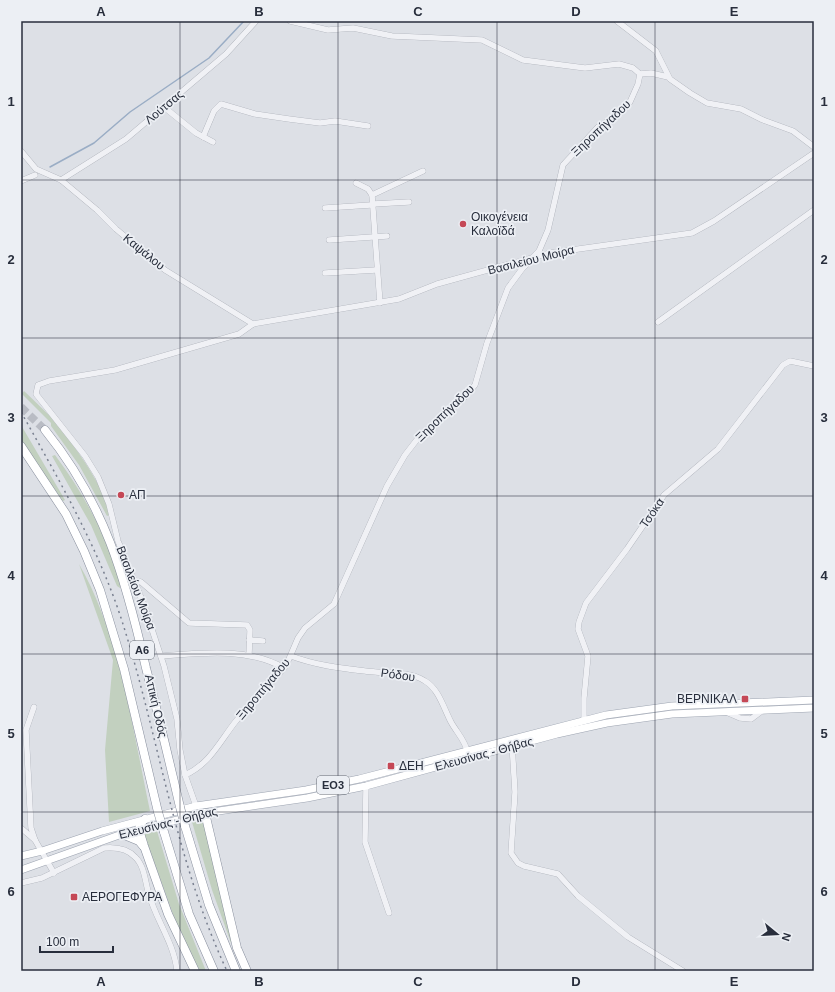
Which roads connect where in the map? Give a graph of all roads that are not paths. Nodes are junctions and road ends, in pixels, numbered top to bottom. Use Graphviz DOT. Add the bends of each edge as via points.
graph roads {
  1 [pos="256,21"];
  2 [pos="290,21"];
  3 [pos="617,21"];
  4 [pos="640,74"];
  5 [pos="668,77"];
  6 [pos="164,106"];
  7 [pos="368,126"];
  8 [pos="203,137"];
  9 [pos="212,142"];
  10 [pos="814,147"];
  11 [pos="21,151"];
  12 [pos="814,153"];
  13 [pos="423,171"];
  14 [pos="36,174"];
  15 [pos="61,180"];
  16 [pos="21,182"];
  17 [pos="356,182"];
  18 [pos="372,195"];
  19 [pos="409,202"];
  20 [pos="372,204"];
  21 [pos="325,208"];
  22 [pos="814,210"];
  23 [pos="388,236"];
  24 [pos="374,237"];
  25 [pos="329,240"];
  26 [pos="533,257"];
  27 [pos="376,270"];
  28 [pos="325,273"];
  29 [pos="380,303"];
  30 [pos="658,322"];
  31 [pos="253,324"];
  32 [pos="814,366"];
  33 [pos="45,430"];
  34 [pos="21,446"];
  35 [pos="132,580"];
  36 [pos="249,640"];
  37 [pos="263,641"];
  38 [pos="249,655"];
  39 [pos="161,656"];
  40 [pos="291,656"];
  41 [pos="284,668"];
  42 [pos="814,700"];
  43 [pos="34,707"];
  44 [pos="814,708"];
  45 [pos="584,720"];
  46 [pos="511,738"];
  47 [pos="513,746"];
  48 [pos="468,750"];
  49 [pos="469,758"];
  50 [pos="185,775"];
  51 [pos="366,786"];
  52 [pos="196,806"];
  53 [pos="205,813"];
  54 [pos="145,819"];
  55 [pos="21,828"];
  56 [pos="139,830"];
  57 [pos="122,834"];
  58 [pos="35,840"];
  59 [pos="144,846"];
  60 [pos="42,851"];
  61 [pos="21,856"];
  62 [pos="47,860"];
  63 [pos="21,870"];
  64 [pos="54,873"];
  65 [pos="21,884"];
  66 [pos="389,913"];
  67 [pos="177,971"];
  68 [pos="196,971"];
  69 [pos="214,971"];
  70 [pos="236,971"];
  71 [pos="247,971"];
  72 [pos="683,971"];
  1 -- 6 [label="street, Λούτσας" via="226,54"];
  2 -- 4 [label="street" via="333,31 353,28 386,35 482,40 523,60 585,68 619,64 633,68"];
  3 -- 5 [label="street" via="658,53"];
  4 -- 5 [label="street" via="651,73"];
  4 -- 26 [label="street, Ξηροπήγαδου" via="630,102 613,118 598,127 563,165 548,230 539,251"];
  5 -- 10 [label="street" via="707,103 741,109 793,131"];
  6 -- 8 [label="street"];
  6 -- 15 [label="street, Λούτσας" via="126,139"];
  7 -- 8 [label="street" via="335,121 320,123 255,114 221,104 214,111"];
  8 -- 9 [label="street"];
  11 -- 15 [label="street, Καψάλου" via="36,169"];
  12 -- 26 [label="street, Βασιλείου Μοίρα" via="714,222 692,233"];
  13 -- 18 [label="street"];
  14 -- 16 [label="street"];
  15 -- 31 [label="street, Καψάλου" via="165,270"];
  17 -- 18 [label="street" via="368,189"];
  18 -- 20 [label="street"];
  19 -- 20 [label="street"];
  20 -- 21 [label="street"];
  20 -- 24 [label="street"];
  22 -- 30 [label="street"];
  23 -- 24 [label="street"];
  24 -- 25 [label="street"];
  24 -- 27 [label="street"];
  26 -- 29 [label="street, Βασιλείου Μοίρα"];
  26 -- 40 [label="street, Ξηροπήγαδου" via="508,288 487,343 475,385 419,436 405,455 387,486 334,604 305,628"];
  27 -- 28 [label="street"];
  27 -- 29 [label="street"];
  29 -- 31 [label="street, Βασιλείου Μοίρα"];
  31 -- 35 [label="street, Βασιλείου Μοίρα" via="238,334 115,370 50,381 36,388 36,394 71,437 98,477"];
  32 -- 45 [label="street, Τσόκα" via="790,362 783,365 718,449 664,495 612,570 592,594 582,613 578,629 588,656"];
  33 -- 70 [label="highway, Αττική Οδός / Α6, bridge" via="75,471 90,497 122,570 185,826 209,905"];
  34 -- 69 [label="highway, Αττική Οδός / Α6, bridge" via="66,514 100,590 124,669 158,812 189,914"];
  35 -- 36 [label="street" via="141,582 187,622 247,625 250,630"];
  35 -- 39 [label="street, Βασιλείου Μοίρα" via="144,605"];
  36 -- 37 [label="street"];
  36 -- 38 [label="street"];
  38 -- 39 [label="street"];
  38 -- 41 [label="street" via="262,657"];
  39 -- 50 [label="street, Βασιλείου Μοίρα" via="174,705"];
  40 -- 41 [label="street, Ξηροπήγαδου"];
  40 -- 48 [label="street, Ρόδου" via="321,665 409,675 425,681 433,688"];
  41 -- 50 [label="street, Ξηροπήγαδου" via="235,722 219,746 200,766"];
  42 -- 45 [label="main road, Ελευσίνας - Θήβας / ΕΟ3" via="664,706"];
  43 -- 58 [label="street" via="26,730 31,828"];
  44 -- 47 [label="main road, Ελευσίνας - Θήβας / ΕΟ3" via="672,714 627,719"];
  45 -- 46 [label="main road, Ελευσίνας - Θήβας / ΕΟ3"];
  46 -- 47 [label="street"];
  46 -- 48 [label="main road, Ελευσίνας - Θήβας / ΕΟ3"];
  47 -- 49 [label="main road, Ελευσίνας - Θήβας / ΕΟ3"];
  47 -- 72 [label="street" via="515,792 512,857 524,866 558,874 578,896 628,938"];
  48 -- 49 [label="street"];
  48 -- 52 [label="main road, Ελευσίνας - Θήβας / ΕΟ3" via="332,785"];
  49 -- 51 [label="main road, Ελευσίνας - Θήβας / ΕΟ3"];
  50 -- 52 [label="street, Βασιλείου Μοίρα"];
  51 -- 53 [label="main road, Ελευσίνας - Θήβας / ΕΟ3" via="307,798"];
  51 -- 66 [label="street" via="365,842"];
  52 -- 53 [label="main road"];
  52 -- 54 [label="main road, Ελευσίνας - Θήβας / ΕΟ3"];
  53 -- 56 [label="main road, Ελευσίνας - Θήβας / ΕΟ3"];
  53 -- 71 [label="highway" via="237,948"];
  54 -- 56 [label="highway"];
  54 -- 60 [label="main road, Ελευσίνας - Θήβας / ΕΟ3"];
  55 -- 58 [label="street"];
  56 -- 57 [label="main road, Ελευσίνας - Θήβας / ΕΟ3"];
  56 -- 59 [label="highway"];
  57 -- 59 [label="highway"];
  57 -- 62 [label="main road, Ελευσίνας - Θήβας / ΕΟ3"];
  58 -- 60 [label="street"];
  59 -- 68 [label="highway" via="168,914"];
  60 -- 61 [label="main road, Ελευσίνας - Θήβας / ΕΟ3"];
  60 -- 62 [label="street"];
  62 -- 63 [label="main road, Ελευσίνας - Θήβας / ΕΟ3"];
  62 -- 64 [label="street"];
  64 -- 65 [label="street"];
  64 -- 67 [label="street" via="104,848 121,848 135,856 140,862 153,908 172,945"];
}
